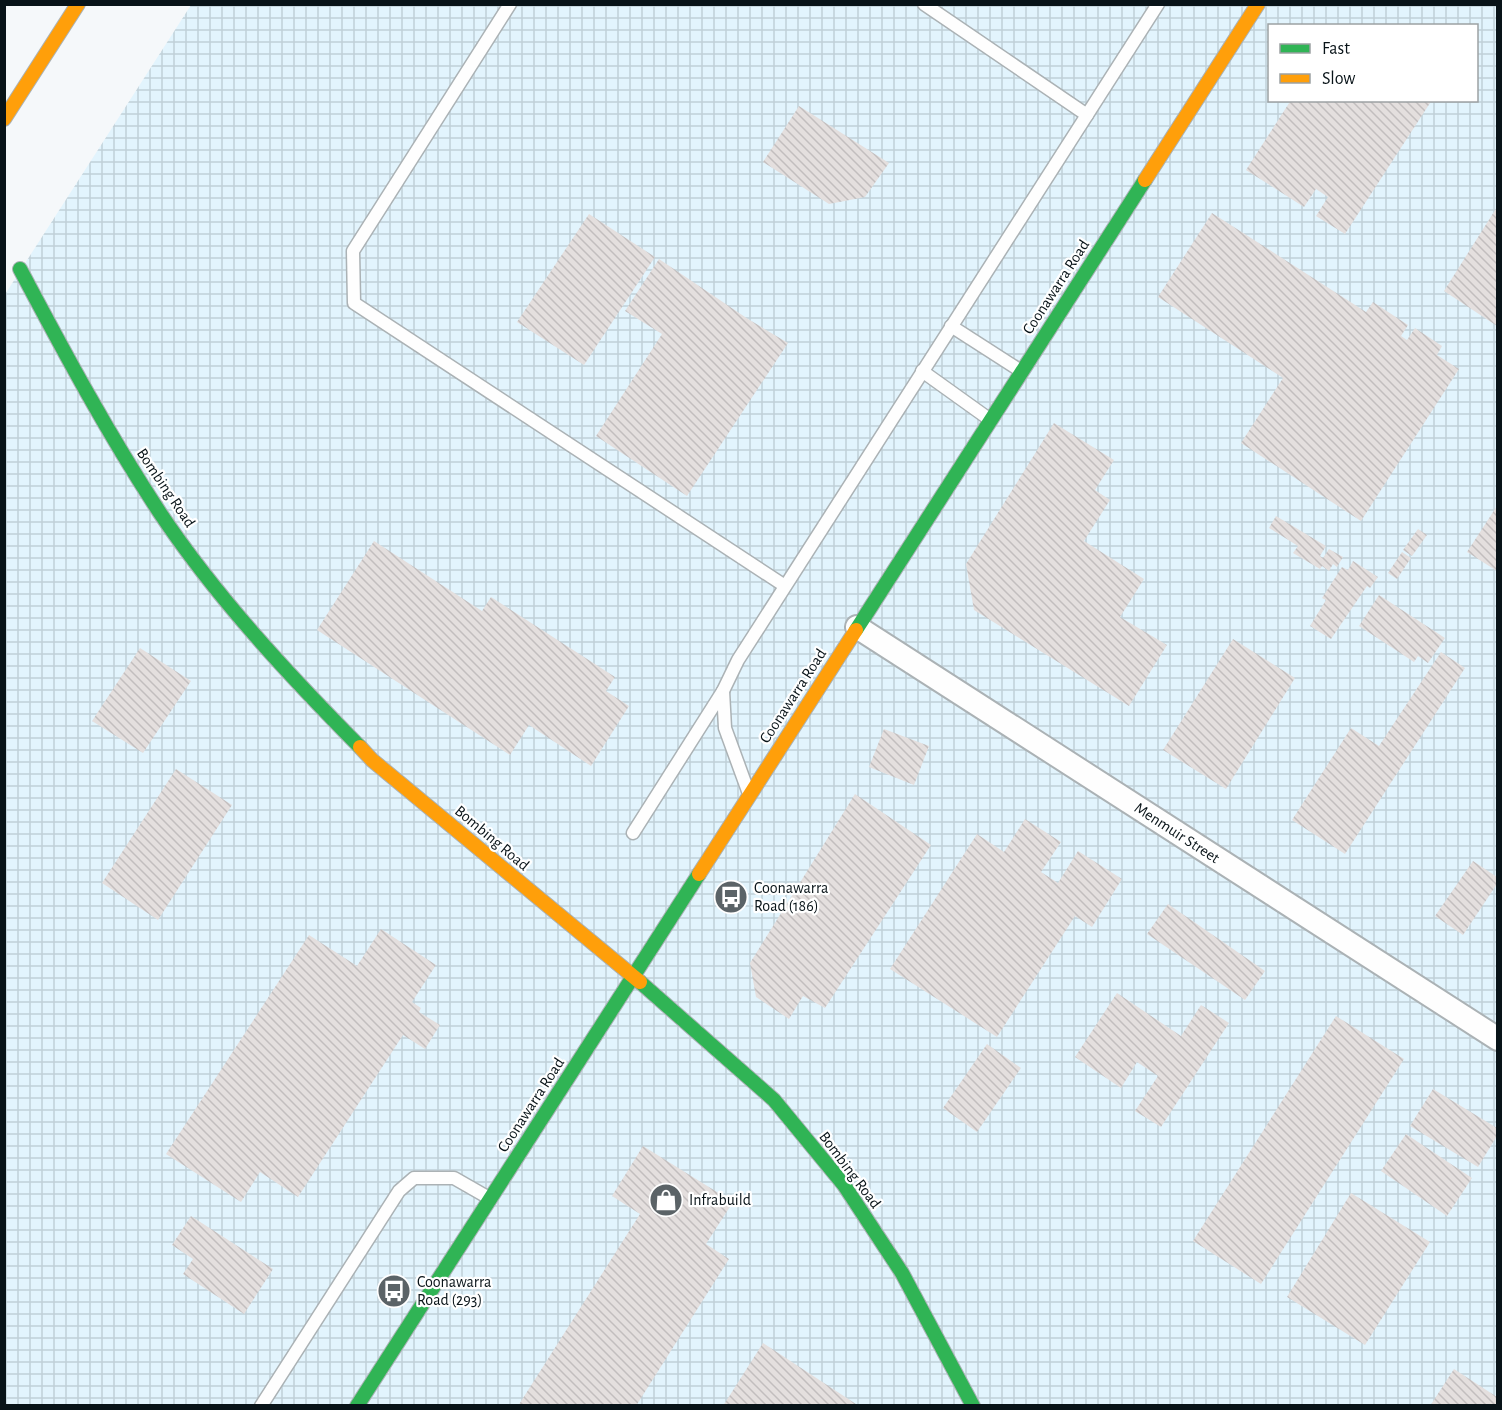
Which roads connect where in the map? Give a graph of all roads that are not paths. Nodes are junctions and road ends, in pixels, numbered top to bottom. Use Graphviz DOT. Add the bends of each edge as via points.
graph roads {
  1 [pos="78,4"];
  2 [pos="510,4"];
  3 [pos="924,4"];
  4 [pos="1158,4"];
  5 [pos="1258,4"];
  6 [pos="1087,115"];
  7 [pos="4,119"];
  8 [pos="20,269"];
  9 [pos="951,326"];
  10 [pos="922,371"];
  11 [pos="1022,371"];
  12 [pos="990,420"];
  13 [pos="785,586"];
  14 [pos="857,627"];
  15 [pos="723,691"];
  16 [pos="750,795"];
  17 [pos="633,834"];
  18 [pos="634,977"];
  19 [pos="1497,1039"];
  20 [pos="490,1198"];
  21 [pos="261,1406"];
  22 [pos="357,1406"];
  23 [pos="973,1406"];
  1 -- 7 [label="street"];
  2 -- 13 [label="lane" via="353,251 354,303"];
  3 -- 6 [label="lane"];
  4 -- 6 [label="lane"];
  5 -- 11 [label="street, Coonawarra Road"];
  6 -- 9 [label="lane"];
  8 -- 18 [label="street, Bombing Road" via="94,407 161,514 235,611 372,760"];
  9 -- 10 [label="lane"];
  9 -- 11 [label="lane"];
  10 -- 12 [label="lane"];
  10 -- 13 [label="lane"];
  11 -- 12 [label="street, Coonawarra Road"];
  12 -- 14 [label="street, Coonawarra Road"];
  13 -- 15 [label="lane"];
  14 -- 16 [label="street, Coonawarra Road"];
  14 -- 19 [label="street, Menmuir Street"];
  15 -- 16 [label="lane" via="725,728"];
  15 -- 17 [label="lane"];
  16 -- 18 [label="street, Coonawarra Road"];
  18 -- 20 [label="street, Coonawarra Road"];
  18 -- 23 [label="street, Bombing Road" via="774,1100 844,1185 902,1273"];
  20 -- 21 [label="lane" via="454,1178 414,1178 399,1191"];
  20 -- 22 [label="street, Coonawarra Road"];
}
